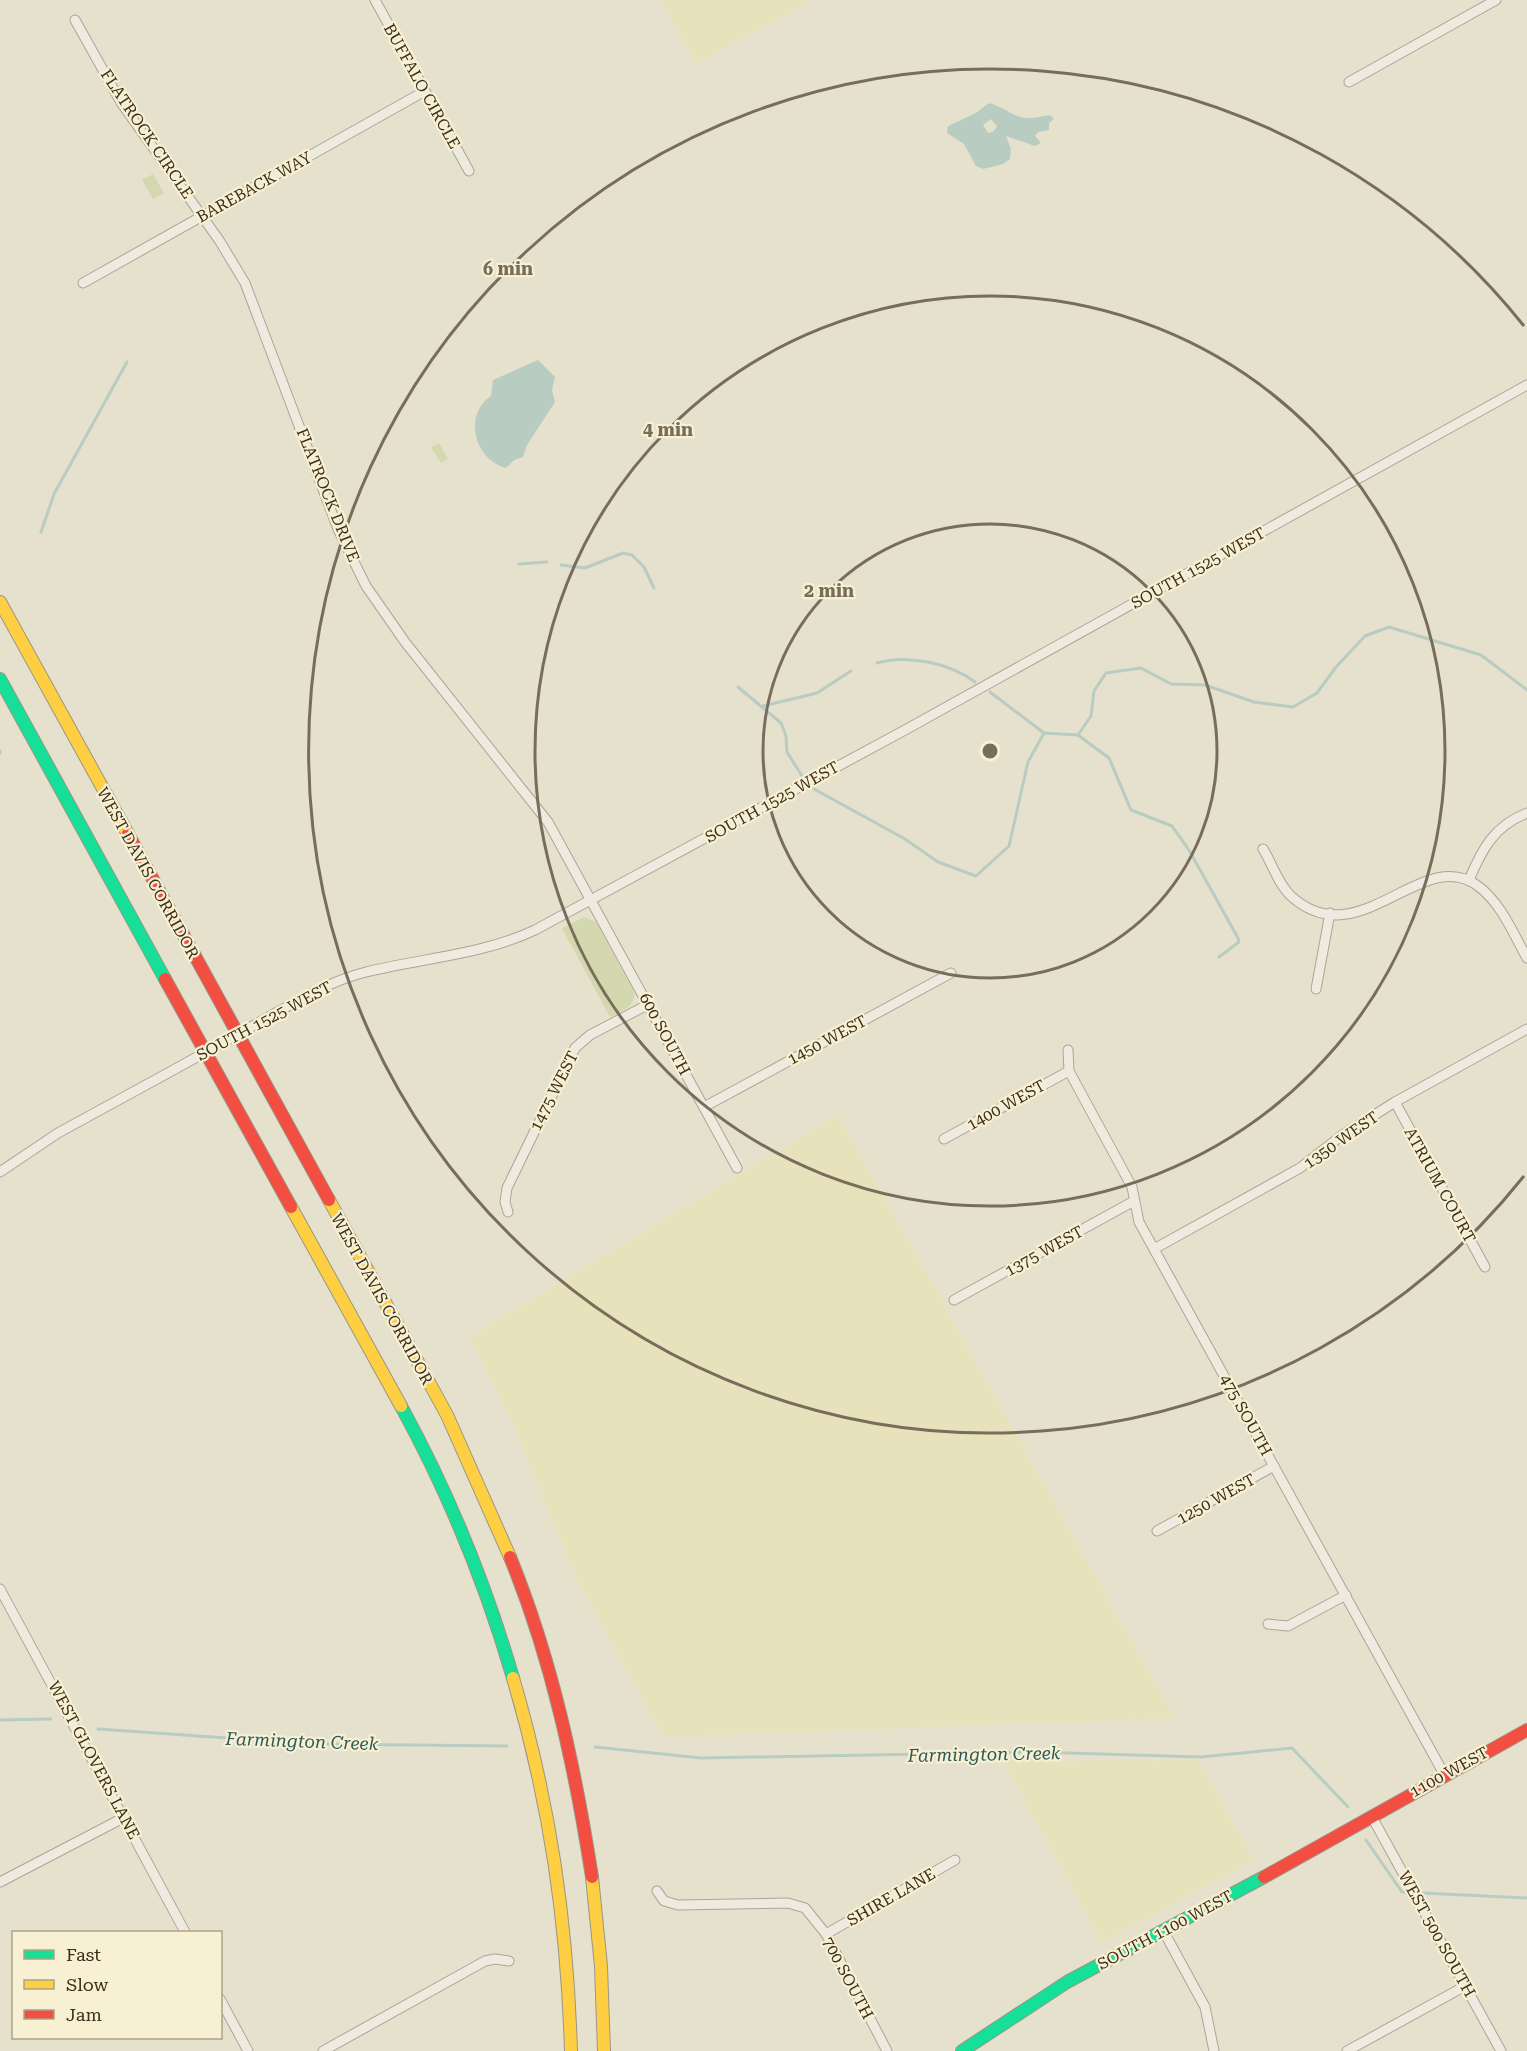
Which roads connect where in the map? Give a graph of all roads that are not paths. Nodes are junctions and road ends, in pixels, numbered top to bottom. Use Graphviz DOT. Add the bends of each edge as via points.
graph roads {
  1 [pos="375,0"];
  2 [pos="1496,0"];
  3 [pos="75,20"];
  4 [pos="1349,82"];
  5 [pos="425,91"];
  6 [pos="469,171"];
  7 [pos="203,216"];
  8 [pos="82,283"];
  9 [pos="1527,385"];
  10 [pos="0,602"];
  11 [pos="0,679"];
  12 [pos="1527,813"];
  13 [pos="1263,849"];
  14 [pos="1469,880"];
  15 [pos="592,900"];
  16 [pos="1330,913"];
  17 [pos="1527,958"];
  18 [pos="951,973"];
  19 [pos="1316,989"];
  20 [pos="649,1004"];
  21 [pos="1527,1029"];
  22 [pos="1068,1050"];
  23 [pos="1069,1071"];
  24 [pos="1395,1102"];
  25 [pos="704,1107"];
  26 [pos="944,1139"];
  27 [pos="737,1168"];
  28 [pos="0,1172"];
  29 [pos="1134,1201"];
  30 [pos="508,1212"];
  31 [pos="1154,1249"];
  32 [pos="1485,1267"];
  33 [pos="954,1300"];
  34 [pos="1274,1466"];
  35 [pos="1157,1531"];
  36 [pos="0,1589"];
  37 [pos="1346,1595"];
  38 [pos="1268,1624"];
  39 [pos="1527,1730"];
  40 [pos="1444,1774"];
  41 [pos="125,1817"];
  42 [pos="1372,1817"];
  43 [pos="955,1860"];
  44 [pos="0,1882"];
  45 [pos="657,1891"];
  46 [pos="184,1931"];
  47 [pos="1164,1932"];
  48 [pos="826,1934"];
  49 [pos="509,1961"];
  50 [pos="1467,1985"];
  51 [pos="222,2003"];
  52 [pos="970,2049"];
  53 [pos="248,2051"];
  54 [pos="323,2051"];
  55 [pos="571,2051"];
  56 [pos="604,2051"];
  57 [pos="887,2051"];
  58 [pos="1214,2051"];
  59 [pos="1347,2051"];
  60 [pos="1501,2051"];
  1 -- 5 [label="street, BUFFALO CIRCLE"];
  2 -- 4 [label="street"];
  3 -- 7 [label="street, FLATROCK CIRCLE" via="122,104"];
  5 -- 6 [label="street, BUFFALO CIRCLE"];
  5 -- 7 [label="street, BAREBACK WAY"];
  7 -- 8 [label="street, BAREBACK WAY"];
  7 -- 15 [label="street, FLATROCK DRIVE" via="254,304 338,529 366,586 405,642 539,808"];
  9 -- 15 [label="street, SOUTH 1525 WEST"];
  10 -- 56 [label="main road, WEST DAVIS CORRIDOR" via="447,1415 505,1541 545,1653 579,1791 597,1905"];
  11 -- 55 [label="main road" via="417,1435 470,1549 508,1656 544,1795 565,1939"];
  12 -- 14 [label="street" via="1512,819 1486,843"];
  13 -- 16 [label="street" via="1290,895 1317,911"];
  14 -- 16 [label="street" via="1428,879 1371,909"];
  14 -- 17 [label="street" via="1499,909"];
  15 -- 20 [label="street, 600 SOUTH"];
  15 -- 28 [label="street, SOUTH 1525 WEST, bridge" via="507,942 352,976 316,991 58,1133"];
  16 -- 19 [label="street"];
  18 -- 25 [label="street, 1450 WEST"];
  20 -- 25 [label="street, 600 SOUTH"];
  20 -- 30 [label="street, 1475 WEST" via="590,1035 570,1055 507,1188"];
  21 -- 24 [label="street, 1350 WEST"];
  22 -- 23 [label="street, 475 SOUTH"];
  23 -- 26 [label="street, 1400 WEST"];
  23 -- 29 [label="street, 475 SOUTH" via="1126,1174"];
  24 -- 31 [label="street, 1350 WEST" via="1300,1168"];
  24 -- 32 [label="street, ATRIUM COURT"];
  25 -- 27 [label="street, 600 SOUTH"];
  29 -- 31 [label="street, 475 SOUTH" via="1139,1222"];
  29 -- 33 [label="street, 1375 WEST"];
  31 -- 34 [label="street, 475 SOUTH"];
  34 -- 35 [label="street, 1250 WEST"];
  34 -- 37 [label="street, 475 SOUTH"];
  36 -- 41 [label="street, WEST GLOVERS LANE"];
  37 -- 38 [label="street" via="1288,1626"];
  37 -- 40 [label="street, 475 SOUTH"];
  39 -- 40 [label="main road, 1100 WEST"];
  40 -- 42 [label="main road, 1100 WEST"];
  41 -- 44 [label="street"];
  41 -- 46 [label="street, WEST GLOVERS LANE"];
  42 -- 47 [label="main road, SOUTH 1100 WEST"];
  42 -- 50 [label="street, WEST 500 SOUTH"];
  43 -- 48 [label="street, SHIRE LANE"];
  45 -- 48 [label="street, 700 SOUTH" via="664,1901 678,1905 788,1903 805,1908"];
  47 -- 52 [label="main road, SOUTH 1100 WEST" via="1067,1982"];
  47 -- 58 [label="street" via="1205,2007"];
  48 -- 57 [label="street, 700 SOUTH"];
  49 -- 54 [label="street" via="485,1961"];
  50 -- 59 [label="street"];
  50 -- 60 [label="street, WEST 500 SOUTH"];
  51 -- 53 [label="street"];
}
